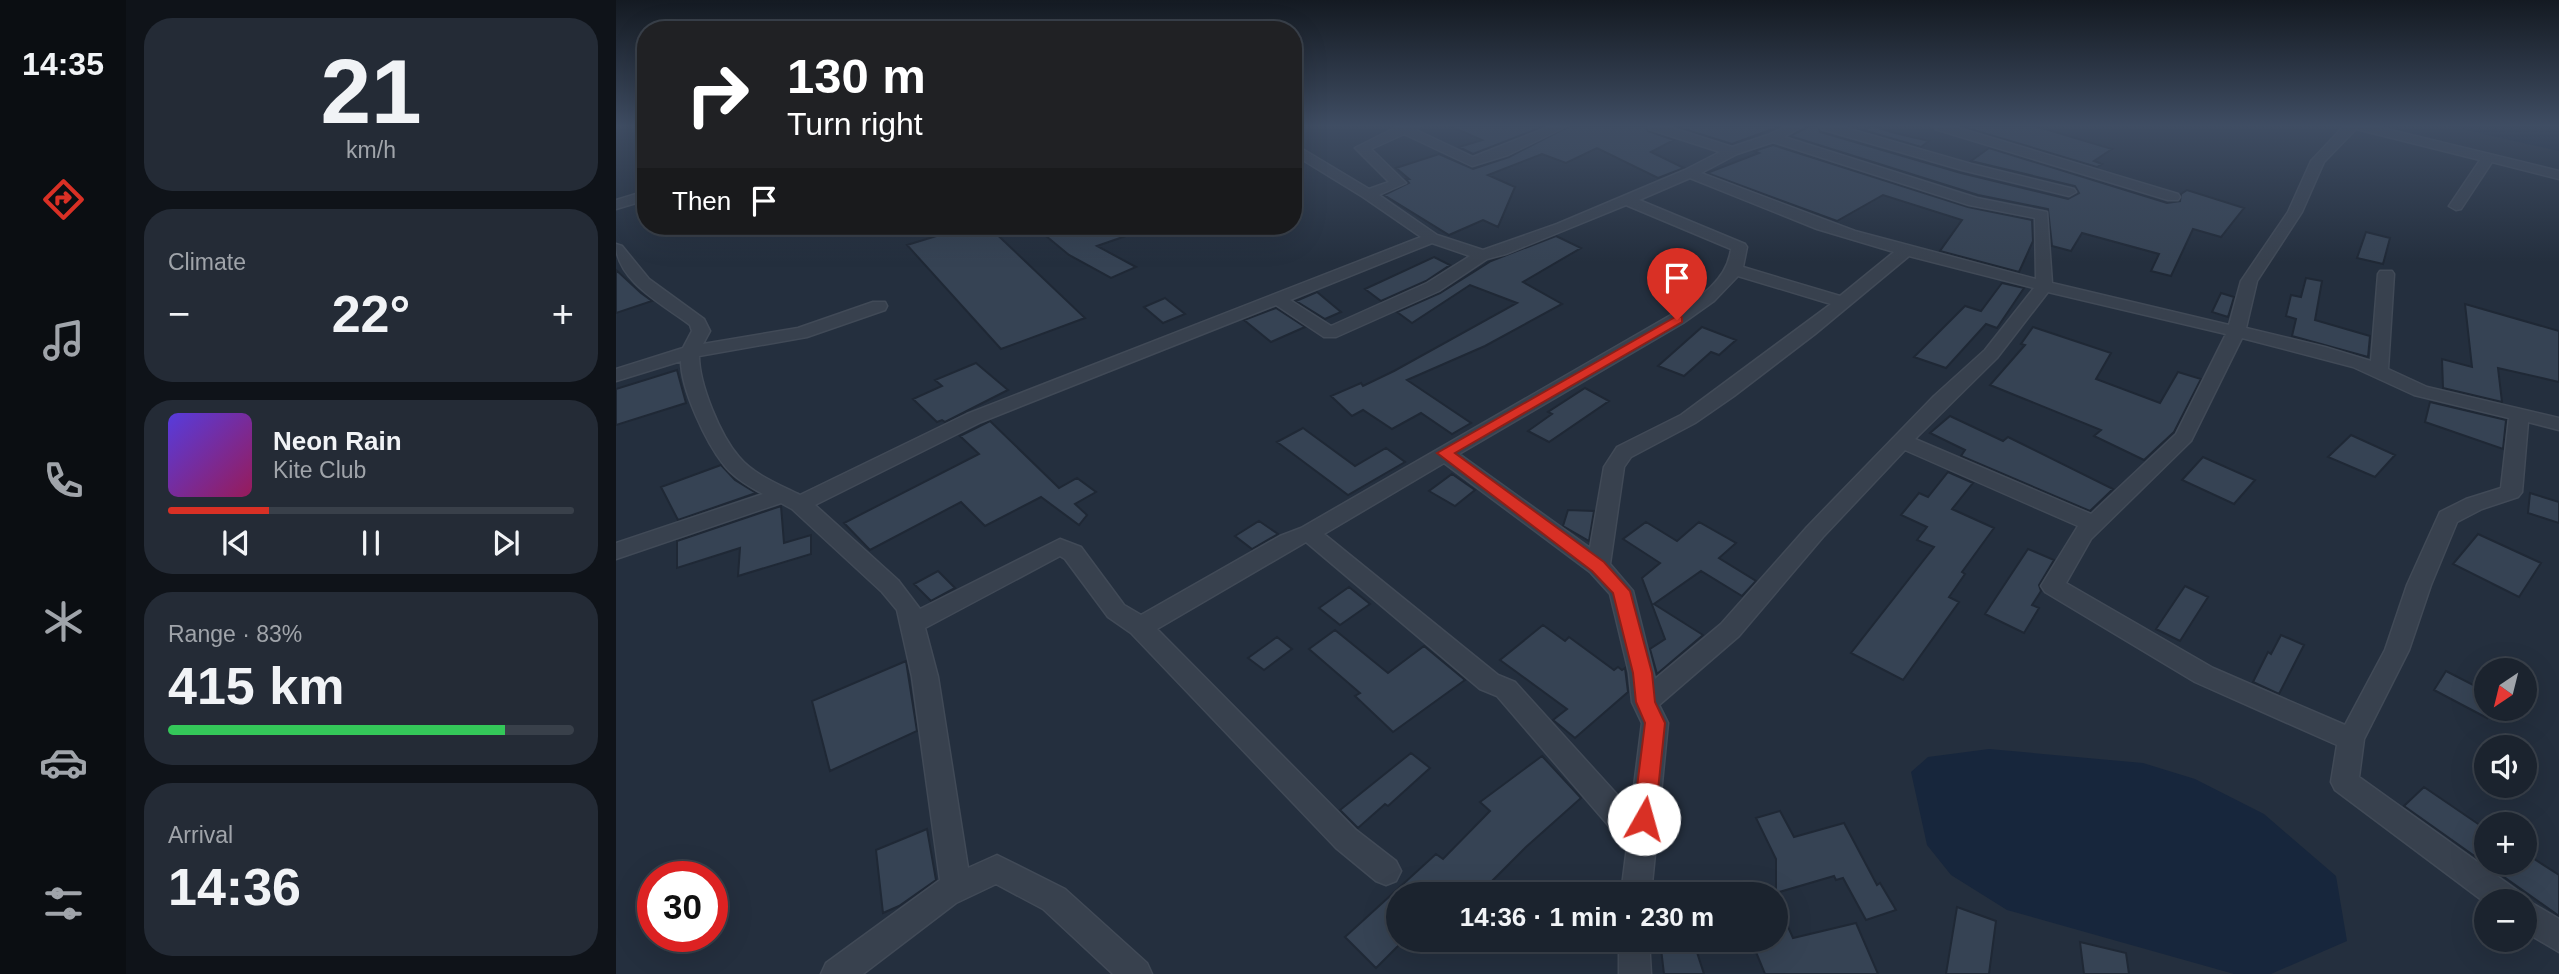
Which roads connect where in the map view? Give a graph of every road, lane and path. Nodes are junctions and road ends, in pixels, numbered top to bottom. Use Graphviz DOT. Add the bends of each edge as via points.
graph roads {
  1 [pos="1330,171"];
  2 [pos="1387,171"];
  3 [pos="1693,171"];
  4 [pos="1878,171"];
  5 [pos="1985,171"];
  6 [pos="2089,171"];
  7 [pos="2313,171"];
  8 [pos="2479,171"];
  9 [pos="1690,173"];
  10 [pos="2069,192"];
  11 [pos="1368,194"];
  12 [pos="2173,197"];
  13 [pos="637,198"];
  14 [pos="1626,200"];
  15 [pos="616,205"];
  16 [pos="2456,205"];
  17 [pos="1432,238"];
  18 [pos="616,248"];
  19 [pos="1906,250"];
  20 [pos="1482,255"];
  21 [pos="1734,270"];
  22 [pos="2386,274"];
  23 [pos="2044,286"];
  24 [pos="1277,299"];
  25 [pos="1843,302"];
  26 [pos="879,306"];
  27 [pos="2236,332"];
  28 [pos="690,352"];
  29 [pos="2379,372"];
  30 [pos="616,375"];
  31 [pos="2519,414"];
  32 [pos="2559,424"];
  33 [pos="1902,441"];
  34 [pos="1444,453"];
  35 [pos="791,499"];
  36 [pos="2094,524"];
  37 [pos="1309,533"];
  38 [pos="616,551"];
  39 [pos="1598,566"];
  40 [pos="912,623"];
  41 [pos="1140,627"];
  42 [pos="1646,702"];
  43 [pos="2351,739"];
  44 [pos="1641,842"];
  45 [pos="1386,871"];
  46 [pos="1637,882"];
  47 [pos="956,889"];
  48 [pos="2491,889"];
  49 [pos="2537,922"];
  50 [pos="2559,937"];
  51 [pos="1634,952"];
  52 [pos="837,974"];
  53 [pos="1136,974"];
  54 [pos="1635,974"];
  1 -- 11 [label="street"];
  2 -- 11 [label="street" via="1399,183"];
  3 -- 9 [label="street"];
  4 -- 23 [label="street" via="1974,202 2042,215"];
  5 -- 10 [label="street"];
  6 -- 12 [label="street"];
  7 -- 27 [label="street" via="2295,212 2249,281"];
  8 -- 16 [label="street"];
  9 -- 14 [label="street"];
  9 -- 19 [label="street" via="1806,221"];
  11 -- 17 [label="street"];
  13 -- 15 [label="street"];
  14 -- 20 [label="street"];
  14 -- 21 [label="street" via="1739,247 1740,261"];
  17 -- 20 [label="street"];
  17 -- 24 [label="street"];
  18 -- 28 [label="street" via="643,282 698,323 701,331"];
  19 -- 23 [label="street"];
  19 -- 25 [label="street"];
  20 -- 24 [label="street" via="1433,287 1329,333"];
  21 -- 25 [label="street"];
  21 -- 34 [label="street" via="1715,293 1677,320"];
  22 -- 29 [label="street"];
  23 -- 27 [label="street"];
  23 -- 33 [label="street" via="1991,354"];
  24 -- 35 [label="street" via="974,418"];
  25 -- 39 [label="street" via="1688,419 1624,452 1614,467"];
  26 -- 28 [label="street" via="801,333"];
  27 -- 29 [label="street" via="2319,351"];
  27 -- 36 [label="street" via="2184,437"];
  28 -- 30 [label="street"];
  28 -- 35 [label="street" via="690,370 723,449 761,484"];
  29 -- 31 [label="street" via="2421,391"];
  31 -- 32 [label="street"];
  31 -- 43 [label="street" via="2511,492 2448,517 2397,650"];
  33 -- 36 [label="street"];
  33 -- 42 [label="street" via="1815,531 1730,630"];
  34 -- 37 [label="street"];
  34 -- 39 [label="street"];
  35 -- 38 [label="street"];
  35 -- 40 [label="street" via="890,586 908,607"];
  36 -- 43 [label="street" via="2053,586 2204,675"];
  37 -- 41 [label="street"];
  37 -- 44 [label="street" via="1489,682 1506,689"];
  39 -- 42 [label="street" via="1621,591"];
  40 -- 41 [label="street" via="1060,547 1073,553 1116,611"];
  40 -- 47 [label="street" via="925,677"];
  41 -- 45 [label="street" via="1346,839"];
  42 -- 44 [label="street" via="1655,723"];
  43 -- 48 [label="street" via="2345,782"];
  44 -- 46 [label="street"];
  47 -- 52 [label="street"];
  47 -- 53 [label="street" via="997,869 1054,899"];
  49 -- 50 [label="street"];
  51 -- 54 [label="street"];
}
